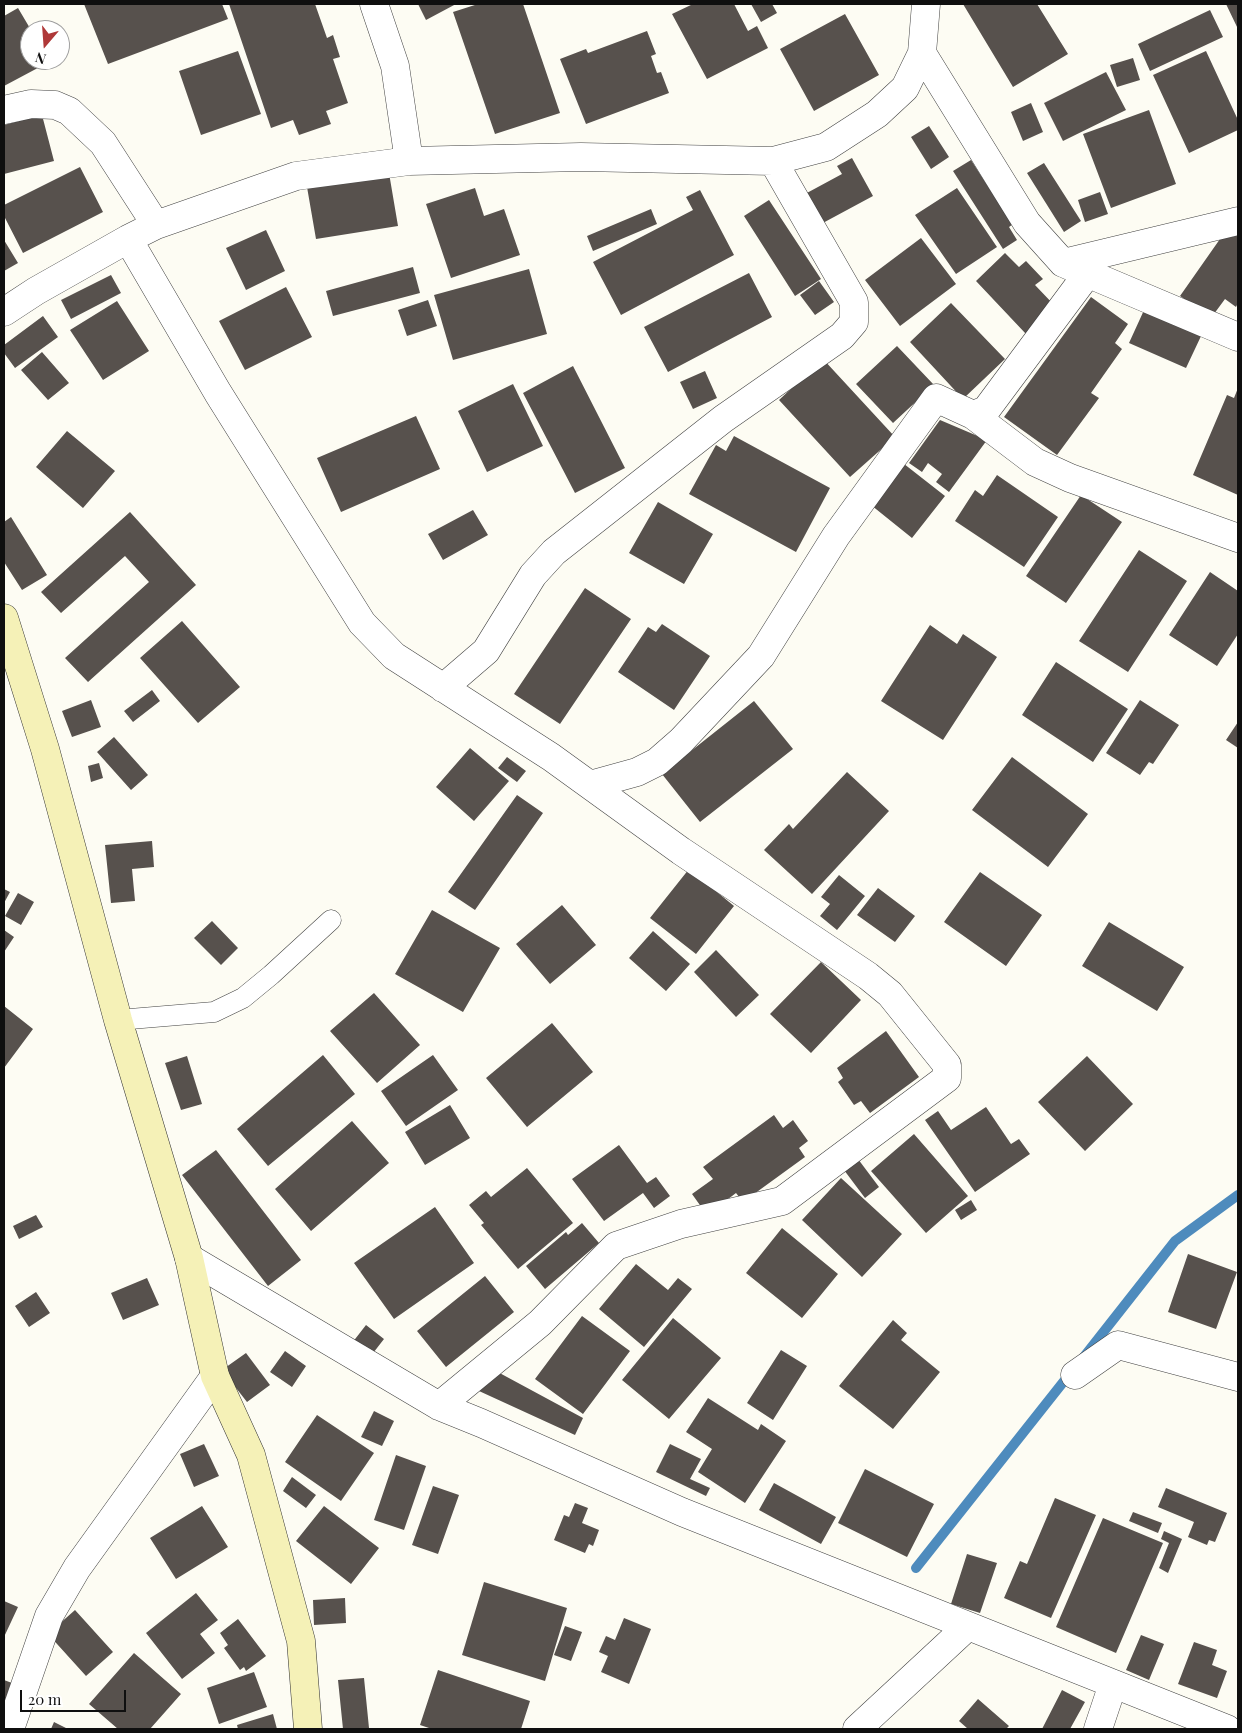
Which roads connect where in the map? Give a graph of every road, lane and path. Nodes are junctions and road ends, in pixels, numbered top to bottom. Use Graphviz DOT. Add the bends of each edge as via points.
graph roads {
  1 [pos="374,4"];
  2 [pos="926,4"];
  3 [pos="922,53"];
  4 [pos="4,110"];
  5 [pos="773,160"];
  6 [pos="409,161"];
  7 [pos="1238,221"];
  8 [pos="156,225"];
  9 [pos="128,238"];
  10 [pos="1063,263"];
  11 [pos="1088,273"];
  12 [pos="4,312"];
  13 [pos="1238,337"];
  14 [pos="973,415"];
  15 [pos="1238,538"];
  16 [pos="4,618"];
  17 [pos="443,688"];
  18 [pos="590,785"];
  19 [pos="331,920"];
  20 [pos="118,1020"];
  21 [pos="190,1258"];
  22 [pos="1075,1375"];
  23 [pos="215,1376"];
  24 [pos="1238,1377"];
  25 [pos="439,1406"];
  26 [pos="968,1626"];
  27 [pos="1113,1684"];
  28 [pos="1191,1722"];
  29 [pos="10,1729"];
  30 [pos="308,1729"];
  31 [pos="857,1729"];
  32 [pos="1098,1729"];
  33 [pos="1227,1729"];
  1 -- 6 [label="street" via="395,66"];
  2 -- 3 [label="street"];
  3 -- 5 [label="street" via="905,88 877,114 826,147"];
  3 -- 10 [label="street" via="1027,224"];
  4 -- 8 [label="street" via="31,104 55,105 69,111 103,143"];
  5 -- 6 [label="street" via="581,156"];
  5 -- 17 [label="street" via="854,302 854,322 842,336 723,419 554,552 533,575 486,651"];
  6 -- 8 [label="street" via="296,176"];
  7 -- 10 [label="street"];
  8 -- 9 [label="street"];
  9 -- 12 [label="street"];
  9 -- 17 [label="street" via="218,393 362,624 394,656"];
  10 -- 11 [label="street"];
  11 -- 13 [label="street"];
  11 -- 14 [label="street" via="986,410"];
  14 -- 15 [label="street" via="1035,462 1070,478"];
  14 -- 18 [label="street" via="936,398 836,536 761,656 657,762 637,772"];
  16 -- 20 [label="street" via="45,749"];
  17 -- 18 [label="street"];
  18 -- 25 [label="street" via="890,994 947,1065 947,1078 782,1201 681,1224 616,1246 540,1323"];
  19 -- 20 [label="lane" via="243,998 214,1012"];
  20 -- 21 [label="street"];
  21 -- 23 [label="street"];
  21 -- 25 [label="street"];
  22 -- 24 [label="street" via="1118,1345"];
  23 -- 29 [label="street" via="77,1568 49,1616"];
  23 -- 30 [label="street" via="251,1455 301,1641"];
  25 -- 26 [label="street" via="682,1512"];
  26 -- 27 [label="street"];
  26 -- 31 [label="street"];
  27 -- 28 [label="street"];
  27 -- 32 [label="street"];
  28 -- 33 [label="street"];
}
